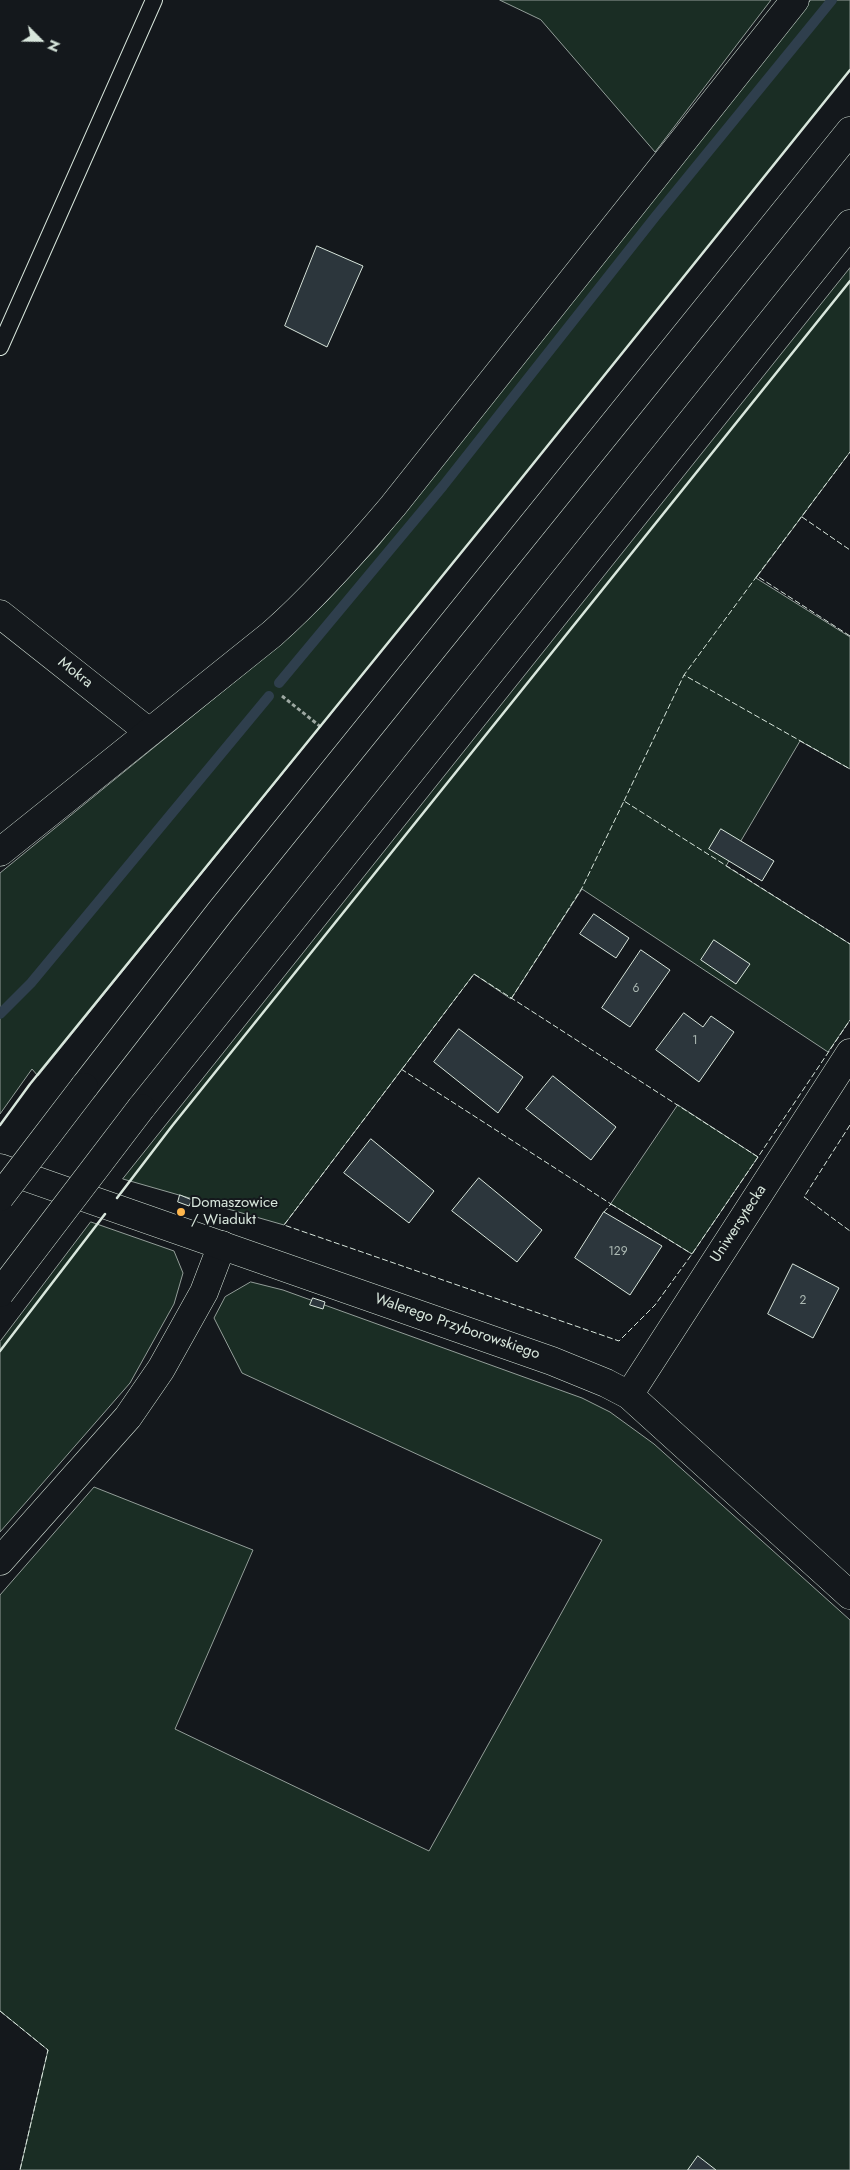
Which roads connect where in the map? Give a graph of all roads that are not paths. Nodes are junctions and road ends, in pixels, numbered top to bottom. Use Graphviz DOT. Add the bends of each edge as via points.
graph roads {
  1 [pos="154,0"];
  2 [pos="795,0"];
  3 [pos="850,131"];
  4 [pos="850,224"];
  5 [pos="0,347"];
  6 [pos="0,614"];
  7 [pos="149,732"];
  8 [pos="0,852"];
  9 [pos="850,1052"];
  10 [pos="0,1168"];
  11 [pos="0,1197"];
  12 [pos="222,1245"];
  13 [pos="0,1292"];
  14 [pos="629,1395"];
  15 [pos="0,1561"];
  16 [pos="850,1595"];
  1 -- 5 [label="lane"];
  2 -- 7 [label="main road" via="400,498 344,563 296,614"];
  3 -- 11 [label="main road, bridge" via="226,905"];
  4 -- 13 [label="main road, bridge" via="141,1108"];
  6 -- 7 [label="main road, Mokra"];
  7 -- 8 [label="main road"];
  9 -- 14 [label="main road, Uniwersytecka"];
  10 -- 12 [label="main road, Walerego Przyborowskiego"];
  12 -- 14 [label="main road, Walerego Przyborowskiego" via="552,1361"];
  12 -- 15 [label="main road" via="204,1292 161,1370 128,1417"];
  14 -- 16 [label="main road, Walerego Przyborowskiego"];
}
